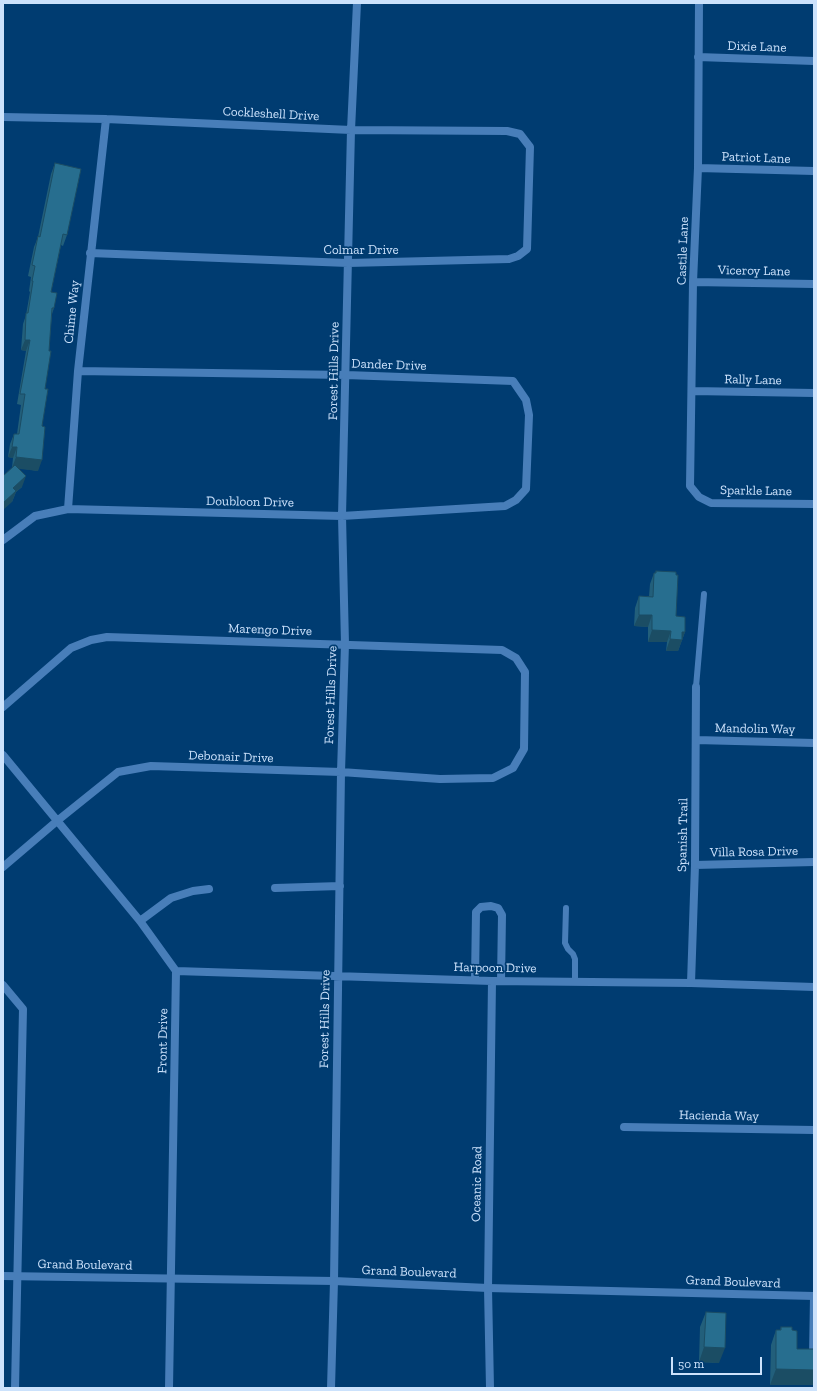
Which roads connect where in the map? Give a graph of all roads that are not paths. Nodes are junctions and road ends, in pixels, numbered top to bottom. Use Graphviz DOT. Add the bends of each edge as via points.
graph roads {
  1 [pos="357,3"];
  2 [pos="699,3"];
  3 [pos="698,57"];
  4 [pos="814,61"];
  5 [pos="3,117"];
  6 [pos="106,119"];
  7 [pos="351,130"];
  8 [pos="530,147"];
  9 [pos="698,168"];
  10 [pos="814,171"];
  11 [pos="90,253"];
  12 [pos="348,263"];
  13 [pos="694,282"];
  14 [pos="814,284"];
  15 [pos="78,371"];
  16 [pos="346,375"];
  17 [pos="692,391"];
  18 [pos="814,393"];
  19 [pos="699,497"];
  20 [pos="814,504"];
  21 [pos="505,506"];
  22 [pos="68,509"];
  23 [pos="342,516"];
  24 [pos="3,540"];
  25 [pos="704,594"];
  26 [pos="345,644"];
  27 [pos="696,687"];
  28 [pos="3,707"];
  29 [pos="696,740"];
  30 [pos="814,743"];
  31 [pos="3,755"];
  32 [pos="341,772"];
  33 [pos="493,778"];
  34 [pos="57,821"];
  35 [pos="814,862"];
  36 [pos="695,865"];
  37 [pos="3,867"];
  38 [pos="340,886"];
  39 [pos="275,888"];
  40 [pos="209,889"];
  41 [pos="566,908"];
  42 [pos="140,921"];
  43 [pos="176,971"];
  44 [pos="338,976"];
  45 [pos="475,980"];
  46 [pos="492,981"];
  47 [pos="501,981"];
  48 [pos="575,982"];
  49 [pos="691,984"];
  50 [pos="3,985"];
  51 [pos="814,987"];
  52 [pos="624,1127"];
  53 [pos="814,1130"];
  54 [pos="3,1276"];
  55 [pos="18,1276"];
  56 [pos="170,1278"];
  57 [pos="334,1281"];
  58 [pos="488,1288"];
  59 [pos="813,1296"];
  60 [pos="812,1362"];
  61 [pos="15,1388"];
  62 [pos="169,1388"];
  63 [pos="331,1388"];
  64 [pos="490,1388"];
  1 -- 7 [label="street, Forest Hills Drive"];
  2 -- 3 [label="street, Castile Lane"];
  3 -- 4 [label="street, Dixie Lane"];
  3 -- 9 [label="street, Castile Lane"];
  5 -- 6 [label="street, Cockleshell Drive"];
  6 -- 7 [label="street, Cockleshell Drive"];
  6 -- 11 [label="street, Chime Way"];
  7 -- 8 [label="street, Cockleshell Drive" via="507,131 520,134"];
  7 -- 12 [label="street, Forest Hills Drive"];
  8 -- 12 [label="street, Colmar Drive" via="527,249 518,256 509,259"];
  9 -- 10 [label="street, Patriot Lane"];
  9 -- 13 [label="street, Castile Lane"];
  11 -- 12 [label="street, Colmar Drive"];
  11 -- 15 [label="street, Chime Way"];
  12 -- 16 [label="street, Forest Hills Drive"];
  13 -- 14 [label="street, Viceroy Lane"];
  13 -- 17 [label="street, Castile Lane"];
  15 -- 16 [label="street, Dander Drive"];
  15 -- 22 [label="street, Chime Way"];
  16 -- 21 [label="street, Dander Drive" via="513,381 526,400 529,415 526,489 516,500"];
  16 -- 23 [label="street, Forest Hills Drive"];
  17 -- 18 [label="street, Rally Lane"];
  17 -- 19 [label="street, Castile Lane" via="690,486"];
  19 -- 20 [label="street, Sparkle Lane" via="711,503"];
  21 -- 23 [label="street, Doubloon Drive"];
  22 -- 23 [label="street, Doubloon Drive"];
  22 -- 24 [label="street, Doubloon Drive" via="35,516"];
  23 -- 26 [label="street, Forest Hills Drive"];
  25 -- 27 [label="lane"];
  26 -- 28 [label="street, Marengo Drive" via="107,637 70,648"];
  26 -- 32 [label="street, Forest Hills Drive"];
  26 -- 33 [label="street, Marengo Drive" via="502,650 516,658 525,672 524,749 513,768"];
  27 -- 29 [label="street, Spanish Trail"];
  29 -- 30 [label="street, Mandolin Way"];
  29 -- 36 [label="street, Spanish Trail"];
  31 -- 34 [label="street"];
  32 -- 33 [label="street, Debonair Drive" via="440,779"];
  32 -- 34 [label="street, Debonair Drive" via="151,766 118,772"];
  32 -- 38 [label="street, Forest Hills Drive"];
  34 -- 37 [label="street, Debonair Drive"];
  34 -- 42 [label="street"];
  35 -- 36 [label="street, Villa Rosa Drive"];
  36 -- 49 [label="street, Spanish Trail"];
  38 -- 39 [label="street"];
  38 -- 44 [label="street, Forest Hills Drive"];
  40 -- 42 [label="street" via="171,898"];
  41 -- 48 [label="lane" via="565,943 575,959"];
  42 -- 43 [label="street"];
  43 -- 44 [label="street, Harpoon Drive"];
  43 -- 56 [label="street, Front Drive"];
  44 -- 45 [label="street, Harpoon Drive"];
  44 -- 57 [label="street, Forest Hills Drive"];
  45 -- 46 [label="street, Harpoon Drive"];
  45 -- 47 [label="street" via="476,912 481,907 490,906 498,908 502,915"];
  46 -- 47 [label="street, Harpoon Drive"];
  46 -- 58 [label="street, Oceanic Road"];
  47 -- 48 [label="street, Harpoon Drive"];
  48 -- 49 [label="street, Harpoon Drive"];
  49 -- 51 [label="street, Harpoon Drive"];
  50 -- 55 [label="street" via="23,1009"];
  52 -- 53 [label="street, Hacienda Way"];
  54 -- 55 [label="street, Grand Boulevard"];
  55 -- 56 [label="street, Grand Boulevard"];
  55 -- 61 [label="street"];
  56 -- 57 [label="street, Grand Boulevard"];
  56 -- 62 [label="street, Front Drive"];
  57 -- 58 [label="street, Grand Boulevard"];
  57 -- 63 [label="street, Forest Hills Drive"];
  58 -- 59 [label="street, Grand Boulevard"];
  58 -- 64 [label="street, Oceanic Road"];
  59 -- 60 [label="lane"];
}
